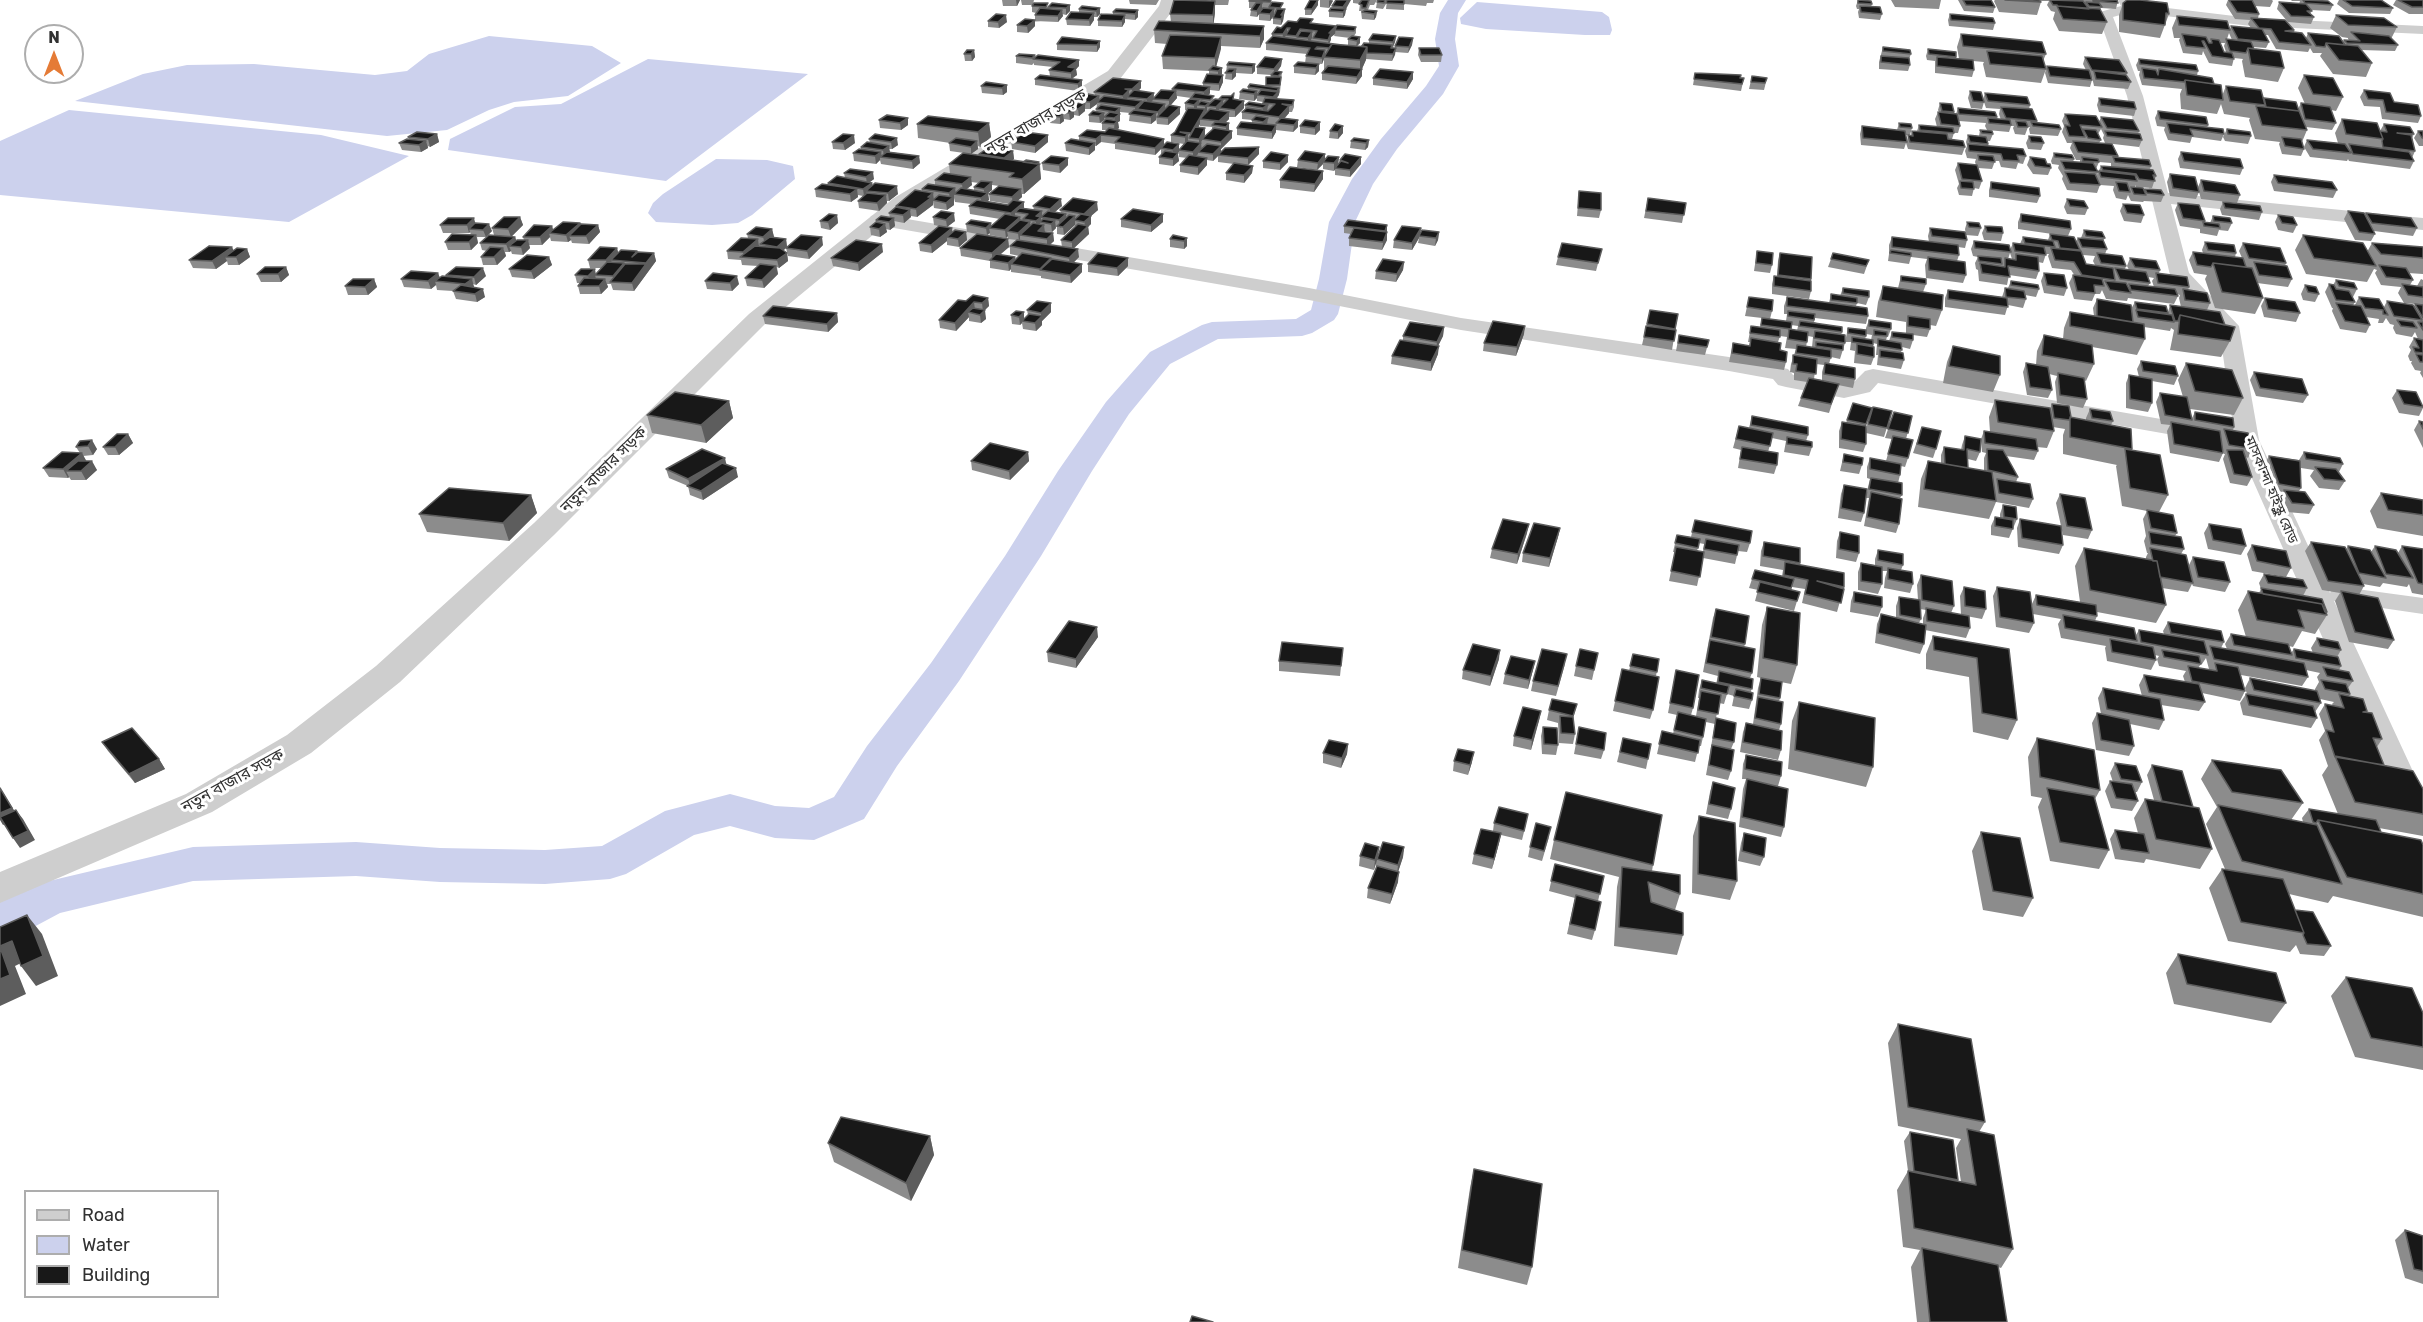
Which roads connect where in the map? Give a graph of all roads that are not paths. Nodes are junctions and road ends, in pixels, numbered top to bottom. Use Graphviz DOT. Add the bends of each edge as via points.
graph roads {
  1 [pos="1169,0"];
  2 [pos="2127,4"];
  3 [pos="2423,30"];
  4 [pos="2162,198"];
  5 [pos="878,220"];
  6 [pos="2423,224"];
  7 [pos="2247,440"];
  8 [pos="2316,591"];
  9 [pos="2423,606"];
  10 [pos="2423,823"];
  11 [pos="0,888"];
  1 -- 5 [label="street, নতুন বাজার সড়ক" via="1114,75 901,202"];
  2 -- 3 [label="street" via="2251,22"];
  2 -- 4 [label="street, মাসকান্দা হাইস্কুল রোড" via="2105,15 2135,96"];
  4 -- 6 [label="street"];
  4 -- 7 [label="street, মাসকান্দা হাইস্কুল রোড" via="2180,275 2229,326"];
  5 -- 7 [label="street" via="1461,324 1729,364 1844,392 1862,387 1873,376"];
  5 -- 11 [label="street, নতুন বাজার সড়ক" via="757,319 544,529 388,674 299,744 199,803"];
  7 -- 8 [label="street, মাসকান্দা হাইস্কুল রোড"];
  8 -- 9 [label="street"];
  8 -- 10 [label="street, মাসকান্দা হাইস্কুল রোড"];
}
